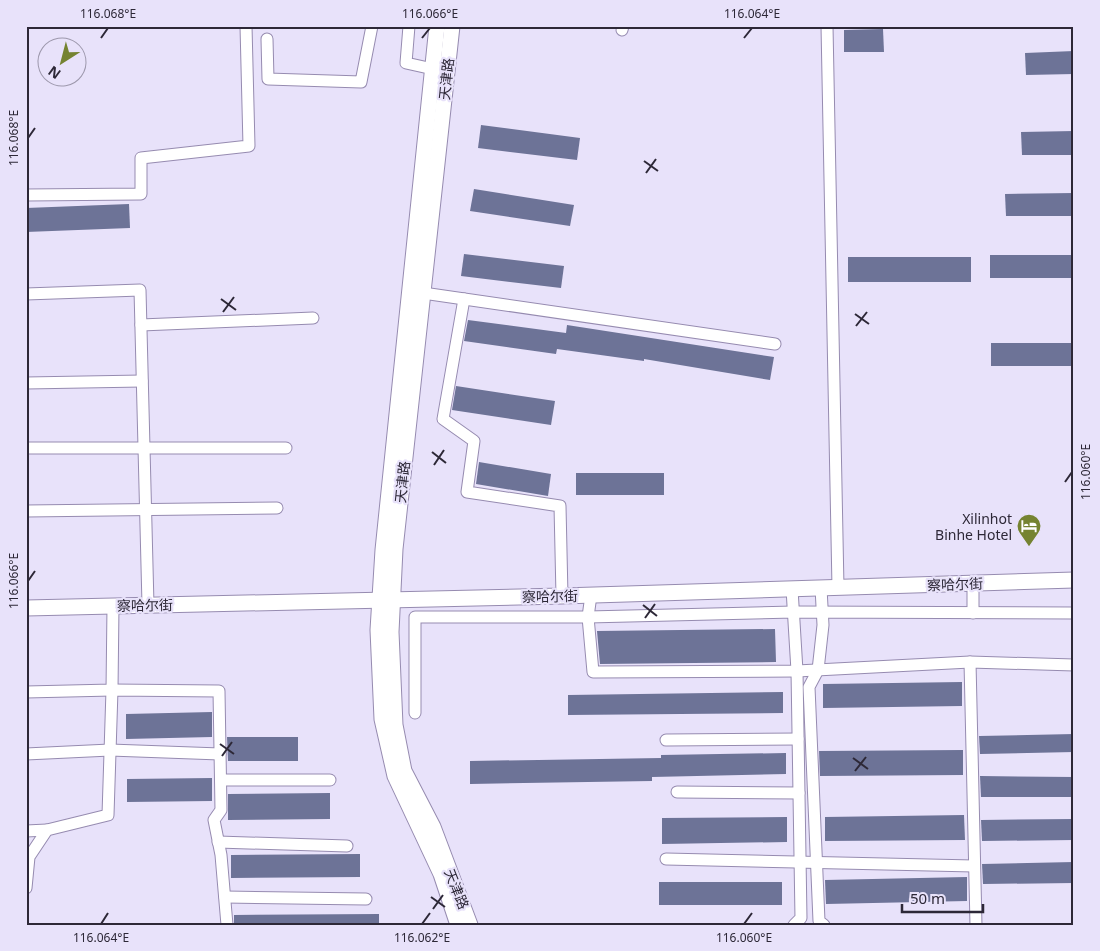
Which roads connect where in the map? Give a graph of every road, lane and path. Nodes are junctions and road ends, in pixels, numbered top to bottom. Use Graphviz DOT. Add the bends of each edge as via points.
graph roads {
  1 [pos="246,26"];
  2 [pos="372,26"];
  3 [pos="409,26"];
  4 [pos="437,26"];
  5 [pos="452,26"];
  6 [pos="827,26"];
  7 [pos="267,39"];
  8 [pos="433,69"];
  9 [pos="26,195"];
  10 [pos="423,293"];
  11 [pos="26,294"];
  12 [pos="464,299"];
  13 [pos="313,318"];
  14 [pos="141,325"];
  15 [pos="775,344"];
  16 [pos="142,381"];
  17 [pos="26,383"];
  18 [pos="26,448"];
  19 [pos="286,448"];
  20 [pos="144,449"];
  21 [pos="277,508"];
  22 [pos="145,509"];
  23 [pos="26,511"];
  24 [pos="1074,580"];
  25 [pos="973,583"];
  26 [pos="821,588"];
  27 [pos="838,588"];
  28 [pos="792,589"];
  29 [pos="591,595"];
  30 [pos="562,596"];
  31 [pos="386,599"];
  32 [pos="148,605"];
  33 [pos="113,606"];
  34 [pos="26,608"];
  35 [pos="794,612"];
  36 [pos="822,613"];
  37 [pos="973,613"];
  38 [pos="1074,613"];
  39 [pos="588,617"];
  40 [pos="970,662"];
  41 [pos="1074,665"];
  42 [pos="818,670"];
  43 [pos="797,671"];
  44 [pos="112,690"];
  45 [pos="26,692"];
  46 [pos="415,712"];
  47 [pos="798,739"];
  48 [pos="666,740"];
  49 [pos="110,750"];
  50 [pos="26,754"];
  51 [pos="220,754"];
  52 [pos="220,780"];
  53 [pos="330,780"];
  54 [pos="677,792"];
  55 [pos="799,793"];
  56 [pos="47,830"];
  57 [pos="26,831"];
  58 [pos="218,842"];
  59 [pos="347,846"];
  60 [pos="666,860"];
  61 [pos="800,862"];
  62 [pos="816,863"];
  63 [pos="974,866"];
  64 [pos="26,888"];
  65 [pos="225,897"];
  66 [pos="366,899"];
  67 [pos="227,925"];
  68 [pos="458,925"];
  69 [pos="470,925"];
  70 [pos="794,925"];
  71 [pos="824,925"];
  72 [pos="976,925"];
  1 -- 9 [label="street" via="250,146 141,158 140,194"];
  2 -- 7 [label="street" via="361,82 268,79"];
  3 -- 8 [label="street" via="406,63"];
  4 -- 8 [label="street, 天津路"];
  5 -- 10 [label="street, 天津路"];
  6 -- 27 [label="street"];
  8 -- 31 [label="street, 天津路" via="383,550"];
  10 -- 12 [label="street"];
  10 -- 31 [label="street, 天津路" via="395,548"];
  11 -- 14 [label="street" via="140,290"];
  12 -- 15 [label="street"];
  12 -- 30 [label="street" via="443,419 474,441 467,492 560,506"];
  13 -- 14 [label="street"];
  14 -- 16 [label="street"];
  16 -- 17 [label="street"];
  16 -- 20 [label="street"];
  18 -- 20 [label="street"];
  19 -- 20 [label="street"];
  20 -- 22 [label="street"];
  21 -- 22 [label="street"];
  22 -- 23 [label="street"];
  22 -- 32 [label="street"];
  24 -- 25 [label="street, 察哈尔街"];
  25 -- 27 [label="street, 察哈尔街"];
  25 -- 37 [label="street"];
  26 -- 27 [label="street, 察哈尔街"];
  26 -- 28 [label="street, 察哈尔街"];
  26 -- 36 [label="street"];
  28 -- 29 [label="street, 察哈尔街"];
  28 -- 35 [label="street"];
  29 -- 30 [label="street, 察哈尔街"];
  29 -- 39 [label="street"];
  30 -- 31 [label="street, 察哈尔街"];
  31 -- 32 [label="street, 察哈尔街"];
  31 -- 68 [label="street, 天津路" via="378,630 382,719 395,776 441,874"];
  31 -- 69 [label="street, 天津路" via="391,632 395,725 404,771 432,827"];
  32 -- 33 [label="street, 察哈尔街"];
  33 -- 34 [label="street, 察哈尔街"];
  33 -- 44 [label="street"];
  35 -- 36 [label="street"];
  35 -- 39 [label="street"];
  35 -- 43 [label="street"];
  36 -- 37 [label="street"];
  36 -- 42 [label="street"];
  37 -- 38 [label="street"];
  39 -- 43 [label="street" via="593,672"];
  39 -- 46 [label="street" via="415,618"];
  40 -- 41 [label="street"];
  40 -- 42 [label="street"];
  40 -- 63 [label="street"];
  42 -- 43 [label="street"];
  42 -- 62 [label="street" via="809,687"];
  43 -- 47 [label="street"];
  44 -- 45 [label="street"];
  44 -- 49 [label="street"];
  44 -- 51 [label="street" via="218,690"];
  47 -- 48 [label="street"];
  47 -- 55 [label="street"];
  49 -- 50 [label="street"];
  49 -- 51 [label="street"];
  49 -- 56 [label="street" via="108,815"];
  51 -- 52 [label="street"];
  52 -- 53 [label="street"];
  52 -- 58 [label="street" via="221,810 214,820"];
  54 -- 55 [label="street"];
  55 -- 61 [label="street"];
  56 -- 57 [label="street"];
  56 -- 64 [label="street" via="29,857"];
  58 -- 59 [label="street"];
  58 -- 65 [label="street"];
  60 -- 61 [label="street"];
  61 -- 62 [label="street"];
  61 -- 70 [label="street" via="801,918"];
  62 -- 63 [label="street"];
  62 -- 71 [label="street" via="819,921"];
  63 -- 72 [label="street"];
  65 -- 66 [label="street"];
  65 -- 67 [label="street"];
}
